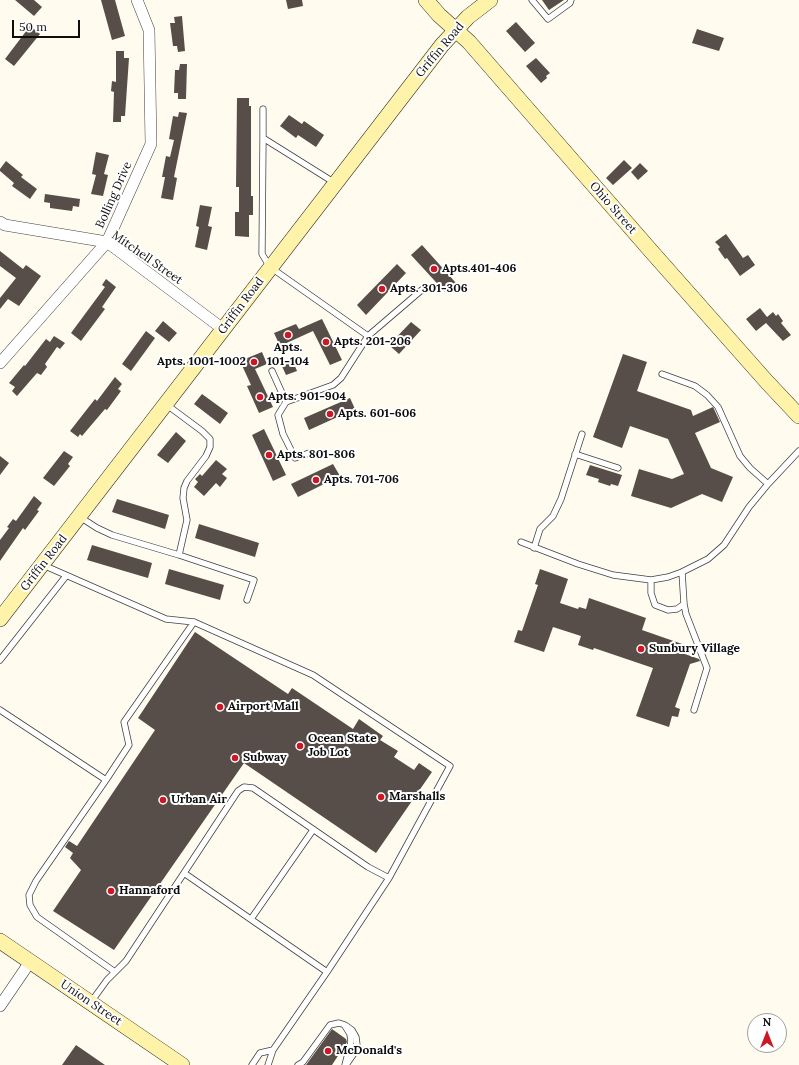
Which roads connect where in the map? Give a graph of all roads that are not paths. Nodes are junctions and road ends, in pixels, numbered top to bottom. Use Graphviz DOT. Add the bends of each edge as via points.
graph roads {
  1 [pos="137,0"];
  2 [pos="426,0"];
  3 [pos="490,0"];
  4 [pos="532,0"];
  5 [pos="571,0"];
  6 [pos="455,30"];
  7 [pos="263,109"];
  8 [pos="264,138"];
  9 [pos="335,184"];
  10 [pos="0,222"];
  11 [pos="107,242"];
  12 [pos="270,268"];
  13 [pos="424,288"];
  14 [pos="223,329"];
  15 [pos="368,336"];
  16 [pos="0,363"];
  17 [pos="272,371"];
  18 [pos="662,374"];
  19 [pos="286,402"];
  20 [pos="165,404"];
  21 [pos="799,416"];
  22 [pos="582,434"];
  23 [pos="799,451"];
  24 [pos="309,453"];
  25 [pos="575,454"];
  26 [pos="618,468"];
  27 [pos="768,484"];
  28 [pos="80,516"];
  29 [pos="521,542"];
  30 [pos="534,548"];
  31 [pos="179,555"];
  32 [pos="42,565"];
  33 [pos="682,572"];
  34 [pos="66,576"];
  35 [pos="651,580"];
  36 [pos="247,600"];
  37 [pos="684,604"];
  38 [pos="0,619"];
  39 [pos="194,622"];
  40 [pos="0,660"];
  41 [pos="0,710"];
  42 [pos="694,710"];
  43 [pos="106,780"];
  44 [pos="313,830"];
  45 [pos="184,873"];
  46 [pos="389,878"];
  47 [pos="251,919"];
  48 [pos="0,941"];
  49 [pos="30,962"];
  50 [pos="115,972"];
  51 [pos="327,972"];
  52 [pos="91,1002"];
  53 [pos="0,1006"];
  54 [pos="273,1050"];
  55 [pos="298,1064"];
  56 [pos="182,1065"];
  57 [pos="252,1065"];
  58 [pos="268,1065"];
  59 [pos="345,1065"];
  1 -- 11 [label="street, Bolling Drive" via="149,30 151,144"];
  2 -- 6 [label="main road, Ohio Street"];
  3 -- 6 [label="main road, Griffin Road"];
  4 -- 5 [label="lane" via="548,19"];
  6 -- 9 [label="main road, Griffin Road"];
  6 -- 21 [label="main road, Ohio Street" via="469,42 650,251"];
  7 -- 8 [label="lane"];
  8 -- 9 [label="lane"];
  8 -- 12 [label="lane" via="262,254"];
  9 -- 12 [label="main road, Griffin Road"];
  10 -- 11 [label="street, Mitchell Street" via="5,225"];
  11 -- 14 [label="street, Mitchell Street"];
  11 -- 16 [label="street, Bolling Drive"];
  12 -- 14 [label="main road, Griffin Road"];
  12 -- 15 [label="lane"];
  13 -- 15 [label="lane"];
  14 -- 20 [label="main road, Griffin Road"];
  15 -- 19 [label="lane" via="333,386"];
  17 -- 19 [label="lane"];
  18 -- 27 [label="lane" via="695,386 708,395 718,407 740,456"];
  19 -- 24 [label="lane" via="278,415 284,434 295,458"];
  20 -- 28 [label="main road, Griffin Road"];
  20 -- 31 [label="lane" via="210,439 206,456 184,488 182,498 187,520"];
  22 -- 25 [label="lane"];
  23 -- 27 [label="lane"];
  25 -- 26 [label="lane"];
  25 -- 30 [label="lane" via="561,499 553,516 540,529"];
  27 -- 33 [label="lane" via="724,545 708,559"];
  28 -- 31 [label="lane" via="96,528 112,535"];
  28 -- 32 [label="main road, Griffin Road"];
  29 -- 30 [label="lane"];
  30 -- 35 [label="lane" via="613,576"];
  31 -- 36 [label="lane" via="254,580"];
  32 -- 34 [label="lane"];
  32 -- 38 [label="main road, Griffin Road"];
  33 -- 35 [label="lane"];
  33 -- 37 [label="lane"];
  34 -- 39 [label="lane" via="166,619"];
  34 -- 40 [label="lane"];
  35 -- 37 [label="lane" via="651,593 655,605 668,610 677,609"];
  37 -- 42 [label="lane" via="707,668"];
  39 -- 43 [label="lane" via="124,722 129,745"];
  39 -- 46 [label="lane" via="313,675 450,766"];
  41 -- 43 [label="lane"];
  43 -- 50 [label="lane" via="29,895 30,905 37,917"];
  44 -- 45 [label="lane" via="253,788 244,787 238,791"];
  44 -- 46 [label="lane"];
  44 -- 47 [label="lane"];
  45 -- 47 [label="lane"];
  45 -- 50 [label="lane" via="126,961"];
  46 -- 51 [label="lane"];
  47 -- 51 [label="lane"];
  48 -- 49 [label="main road, Union Street"];
  49 -- 52 [label="main road, Union Street"];
  49 -- 53 [label="street"];
  50 -- 52 [label="lane"];
  51 -- 54 [label="lane"];
  52 -- 56 [label="main road, Union Street"];
  54 -- 57 [label="lane" via="260,1053"];
  54 -- 58 [label="lane"];
  55 -- 59 [label="lane" via="303,1062 330,1025 342,1023 352,1030 357,1045"];
}
